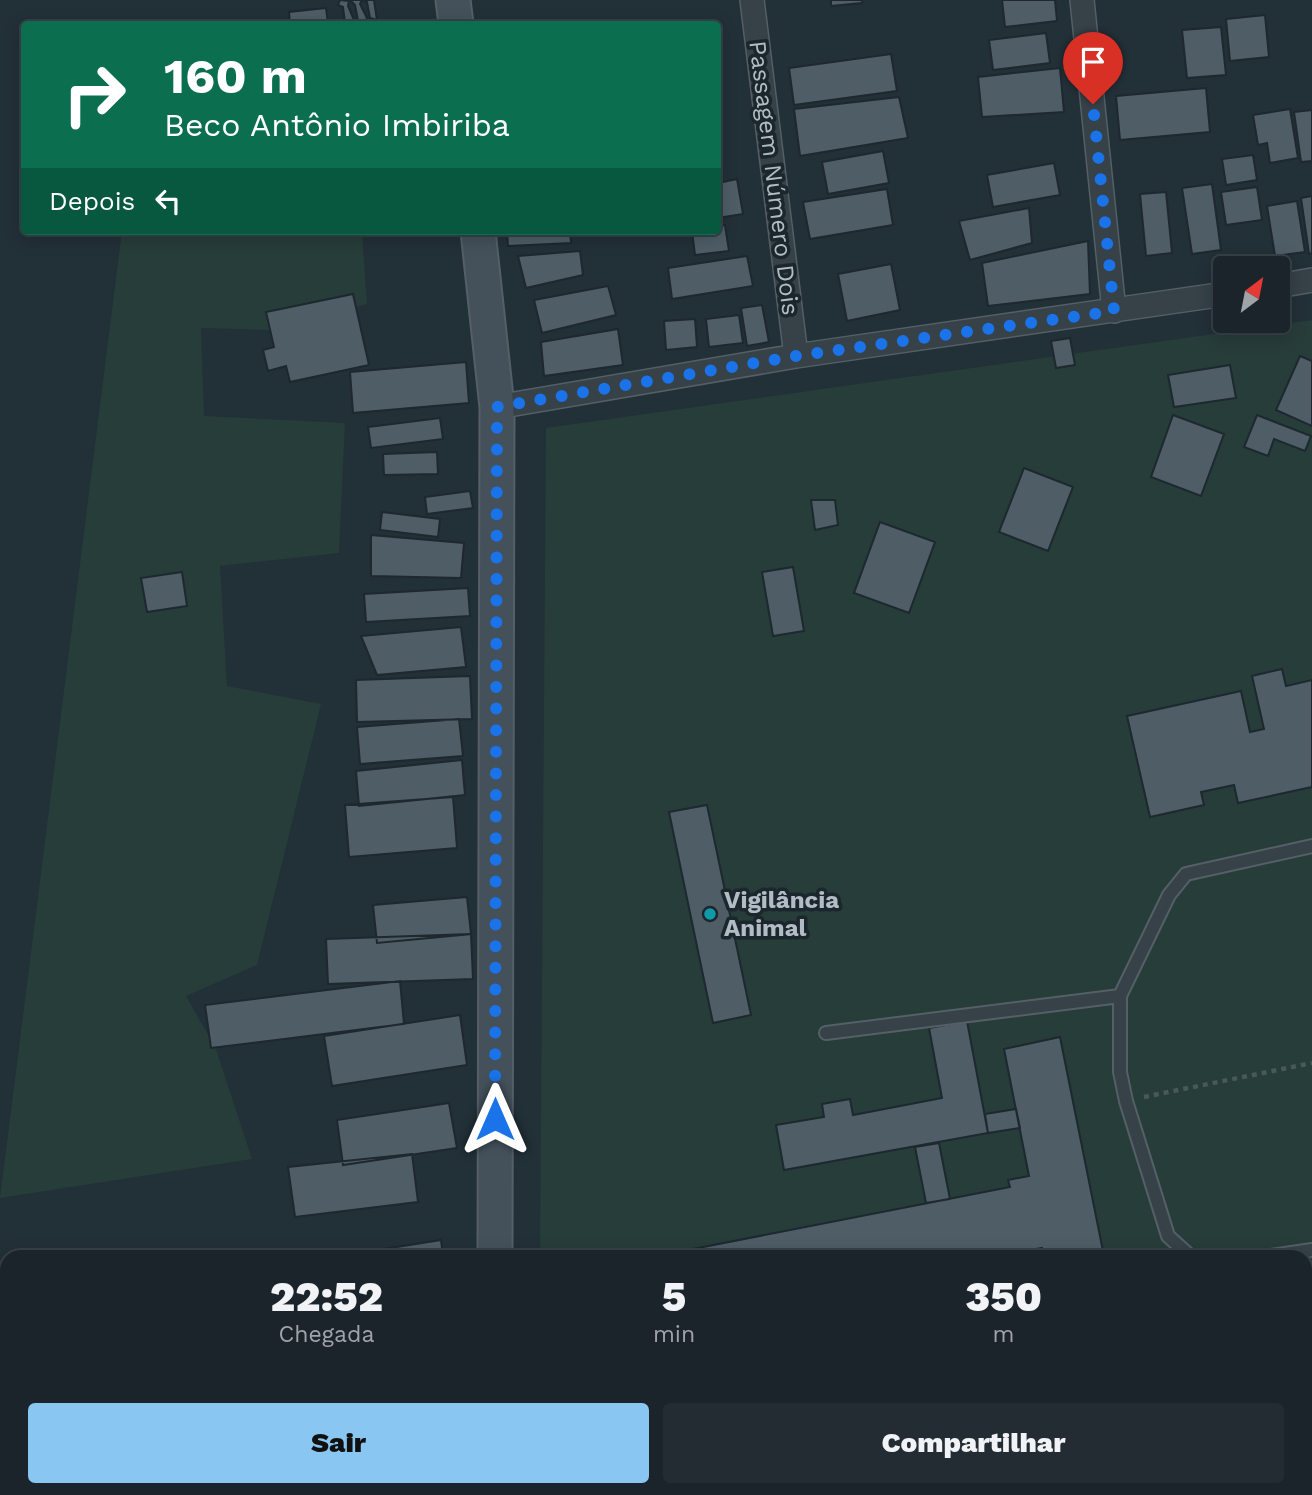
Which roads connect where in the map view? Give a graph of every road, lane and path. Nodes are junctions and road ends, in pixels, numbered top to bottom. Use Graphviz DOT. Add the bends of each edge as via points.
graph roads {
  1 [pos="453,0"];
  2 [pos="752,0"];
  3 [pos="1082,0"];
  4 [pos="456,21"];
  5 [pos="478,235"];
  6 [pos="1312,280"];
  7 [pos="1290,284"];
  8 [pos="1213,296"];
  9 [pos="1114,311"];
  10 [pos="796,356"];
  11 [pos="497,407"];
  12 [pos="1312,846"];
  13 [pos="1120,996"];
  14 [pos="826,1033"];
  15 [pos="1312,1063"];
  16 [pos="1126,1101"];
  17 [pos="495,1250"];
  18 [pos="1183,1250"];
  1 -- 4 [label="street"];
  2 -- 10 [label="street, Passagem Número Dois"];
  3 -- 9 [label="street"];
  5 -- 11 [label="street"];
  6 -- 7 [label="street"];
  8 -- 9 [label="street"];
  9 -- 10 [label="street"];
  10 -- 11 [label="street"];
  11 -- 17 [label="street"];
  12 -- 13 [label="lane" via="1186,874 1169,895"];
  13 -- 14 [label="lane"];
  13 -- 16 [label="lane" via="1120,1072"];
  15 -- 16 [label="path"];
  16 -- 18 [label="lane" via="1168,1237"];
}
